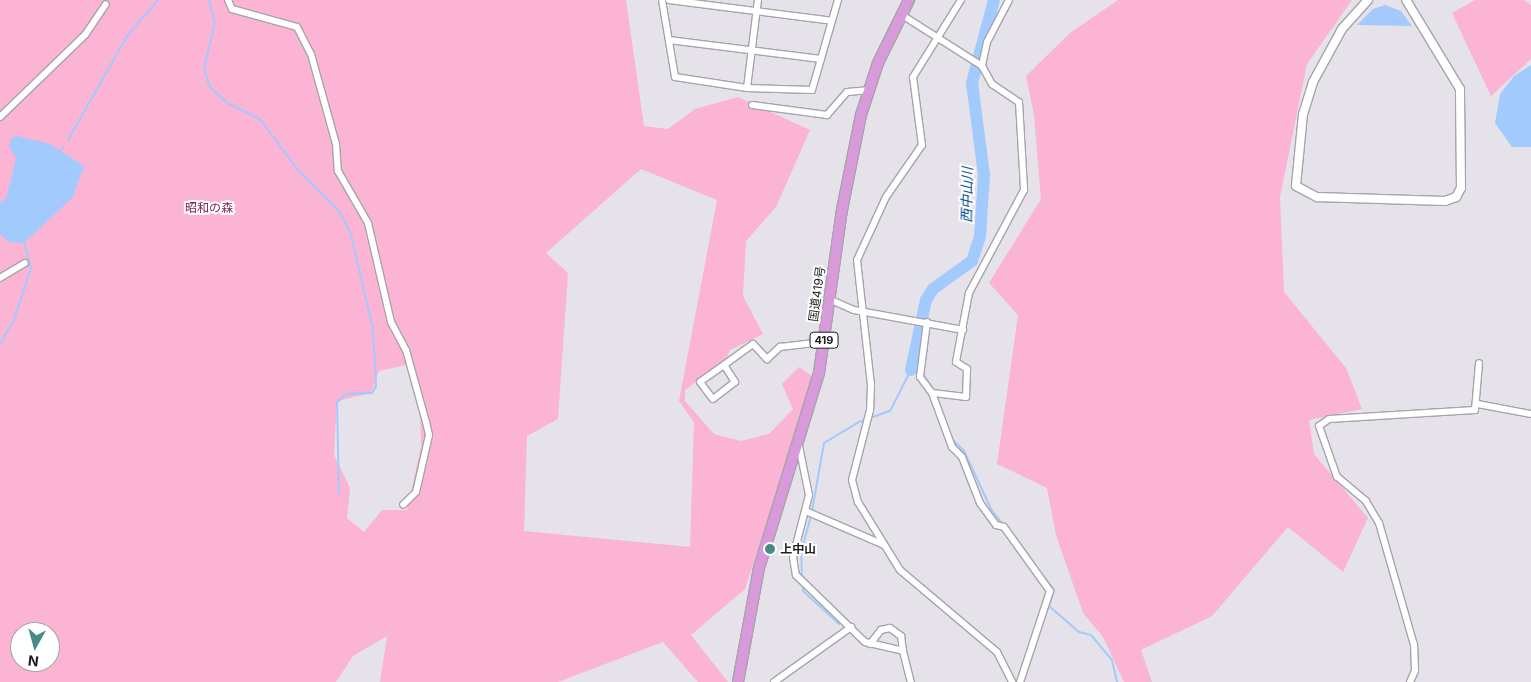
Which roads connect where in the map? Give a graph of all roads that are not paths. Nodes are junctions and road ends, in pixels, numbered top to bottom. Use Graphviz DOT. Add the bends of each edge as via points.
graph roads {
  1 [pos="228,0"];
  2 [pos="662,0"];
  3 [pos="669,0"];
  4 [pos="758,0"];
  5 [pos="838,0"];
  6 [pos="909,0"];
  7 [pos="961,0"];
  8 [pos="1009,0"];
  9 [pos="1368,0"];
  10 [pos="1406,0"];
  11 [pos="106,4"];
  12 [pos="757,10"];
  13 [pos="902,14"];
  14 [pos="832,21"];
  15 [pos="936,35"];
  16 [pos="669,40"];
  17 [pos="752,50"];
  18 [pos="820,59"];
  19 [pos="981,66"];
  20 [pos="747,88"];
  21 [pos="870,90"];
  22 [pos="752,105"];
  23 [pos="0,117"];
  24 [pos="25,263"];
  25 [pos="0,278"];
  26 [pos="829,299"];
  27 [pos="861,310"];
  28 [pos="926,322"];
  29 [pos="963,330"];
  30 [pos="823,342"];
  31 [pos="1478,363"];
  32 [pos="724,365"];
  33 [pos="932,393"];
  34 [pos="1478,404"];
  35 [pos="1531,414"];
  36 [pos="799,446"];
  37 [pos="403,505"];
  38 [pos="808,512"];
  39 [pos="885,546"];
  40 [pos="851,627"];
  41 [pos="870,644"];
  42 [pos="903,651"];
  43 [pos="910,679"];
  44 [pos="738,682"];
  45 [pos="774,682"];
  46 [pos="901,682"];
  47 [pos="1012,682"];
  48 [pos="1020,682"];
  49 [pos="1410,682"];
  1 -- 37 [label="street" via="232,9 298,27 311,54 336,144 338,171 368,223 391,322 406,350 429,434 416,492"];
  2 -- 16 [label="street"];
  3 -- 12 [label="street"];
  4 -- 12 [label="street"];
  5 -- 14 [label="street"];
  6 -- 13 [label="highway, 国道419号 / 419"];
  7 -- 15 [label="street"];
  8 -- 19 [label="street" via="987,42"];
  9 -- 10 [label="street" via="1342,29 1313,82 1303,114 1296,186 1316,197 1445,201 1456,197 1461,188 1460,89"];
  11 -- 23 [label="street" via="85,34"];
  12 -- 14 [label="street"];
  12 -- 17 [label="street"];
  13 -- 15 [label="street"];
  13 -- 21 [label="highway, 国道419号 / 419"];
  14 -- 18 [label="street"];
  15 -- 19 [label="street"];
  15 -- 27 [label="street" via="912,87 922,145 886,197 857,260"];
  16 -- 17 [label="street"];
  16 -- 20 [label="street" via="675,77"];
  17 -- 18 [label="street"];
  17 -- 20 [label="street"];
  18 -- 20 [label="street" via="812,90"];
  19 -- 29 [label="street" via="992,84 1019,102 1026,175 1021,202 969,293"];
  21 -- 22 [label="street" via="843,95 827,115"];
  21 -- 26 [label="highway, 国道419号 / 419" via="848,178"];
  24 -- 25 [label="street"];
  26 -- 27 [label="street"];
  26 -- 30 [label="highway, 国道419号 / 419"];
  27 -- 28 [label="street"];
  27 -- 39 [label="street" via="870,410 852,480 858,502"];
  28 -- 29 [label="street"];
  28 -- 33 [label="street" via="920,377"];
  29 -- 33 [label="street" via="956,362 966,369 966,397"];
  30 -- 32 [label="street" via="780,346 766,359 753,344"];
  30 -- 36 [label="highway, 国道419号 / 419"];
  31 -- 34 [label="street"];
  32 -- 32 [label="street" via="735,381 713,398 700,382"];
  33 -- 48 [label="street" via="980,503 996,524 1004,527 1050,591"];
  34 -- 35 [label="street"];
  34 -- 49 [label="street" via="1466,412 1329,420 1319,426 1337,477 1366,501 1379,523 1414,645 1415,671"];
  36 -- 38 [label="street" via="808,477"];
  36 -- 44 [label="highway, 国道419号 / 419" via="759,568"];
  38 -- 39 [label="street"];
  38 -- 40 [label="street" via="793,557 796,575"];
  39 -- 47 [label="street" via="900,570 997,652"];
  40 -- 41 [label="street"];
  40 -- 45 [label="street"];
  41 -- 42 [label="street"];
  41 -- 42 [label="street" via="881,630 890,628 901,636"];
  42 -- 43 [label="street"];
  43 -- 46 [label="street"];
}
